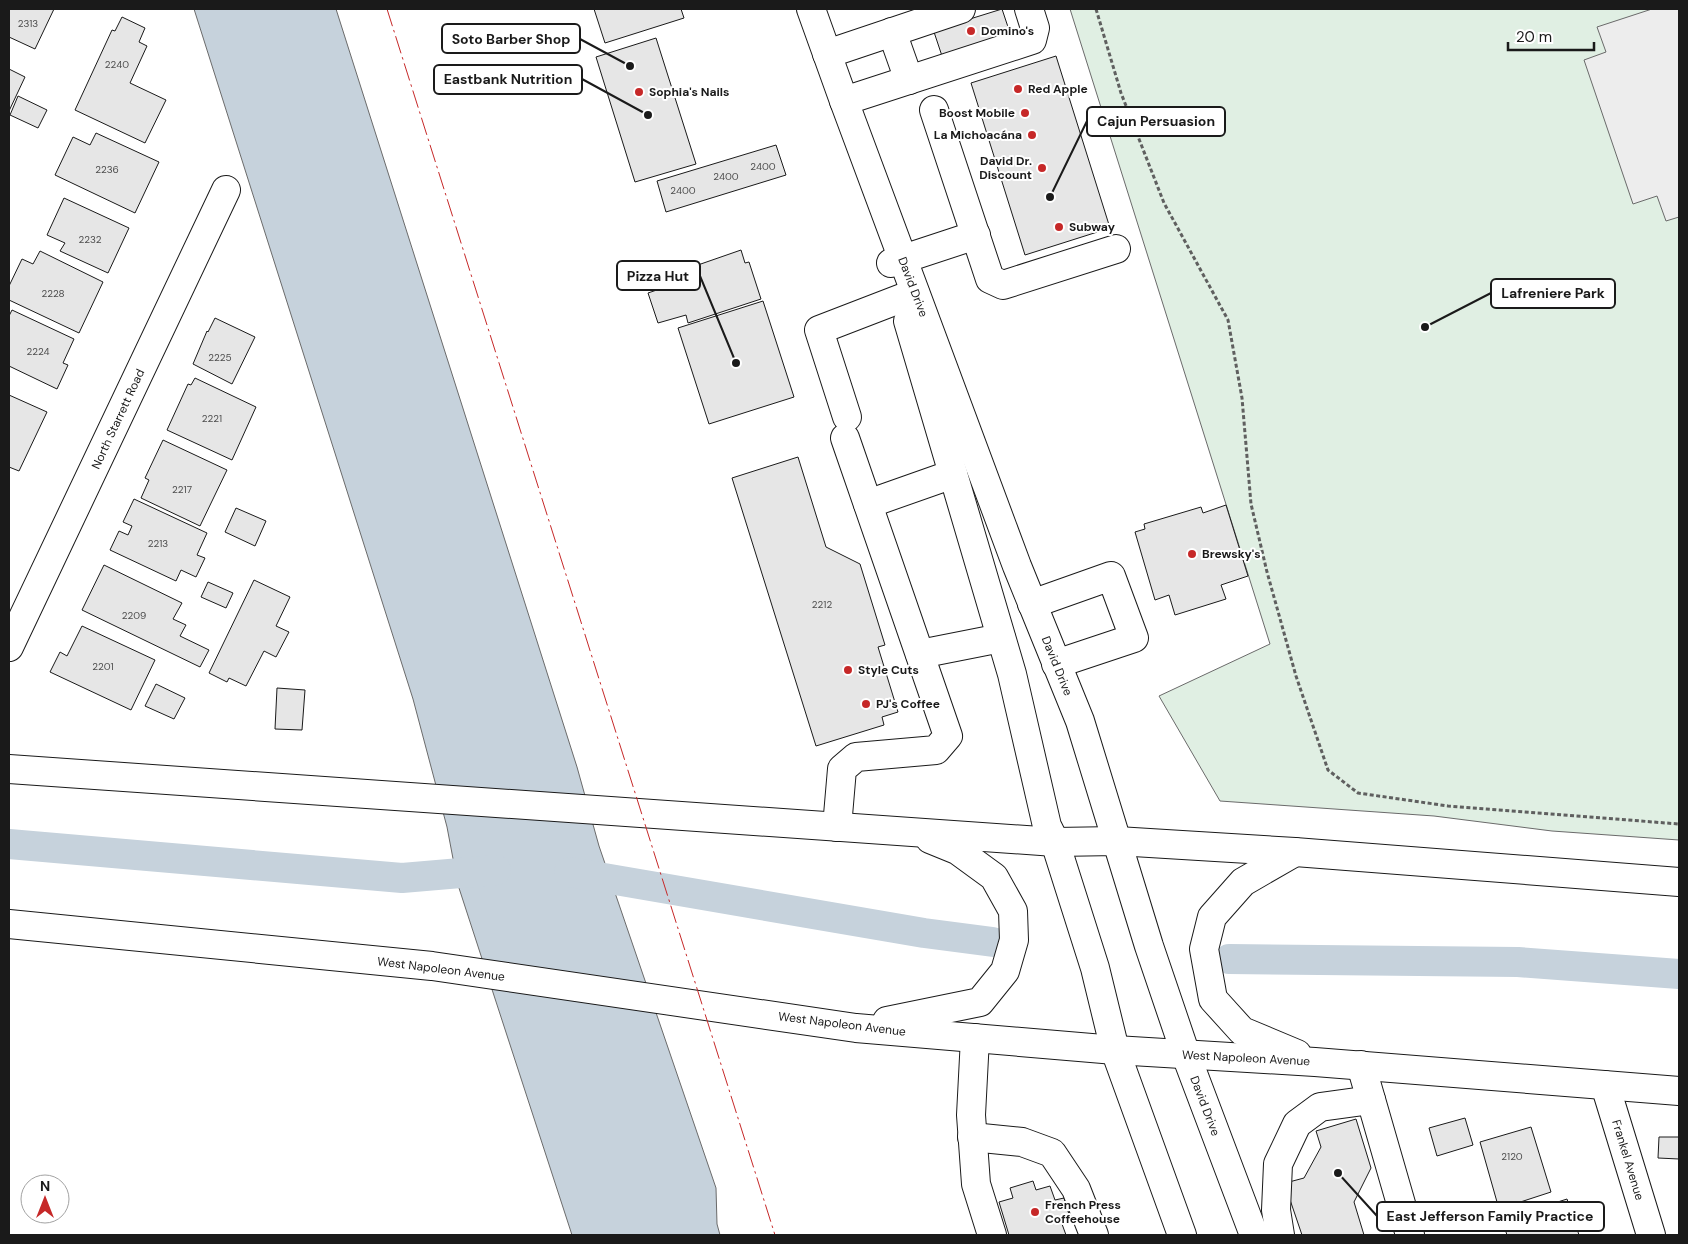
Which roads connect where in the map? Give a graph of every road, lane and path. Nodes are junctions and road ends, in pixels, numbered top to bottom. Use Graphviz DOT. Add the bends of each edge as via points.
graph roads {
  1 [pos="811,9"];
  2 [pos="960,9"];
  3 [pos="1029,9"];
  4 [pos="1096,9"];
  5 [pos="892,32"];
  6 [pos="827,54"];
  7 [pos="909,80"];
  8 [pos="844,102"];
  9 [pos="934,110"];
  10 [pos="226,190"];
  11 [pos="976,235"];
  12 [pos="1116,248"];
  13 [pos="897,261"];
  14 [pos="908,296"];
  15 [pos="953,474"];
  16 [pos="868,504"];
  17 [pos="1032,604"];
  18 [pos="1001,638"];
  19 [pos="9,647"];
  20 [pos="920,654"];
  21 [pos="1056,664"];
  22 [pos="9,768"];
  23 [pos="1679,824"];
  24 [pos="837,827"];
  25 [pos="916,832"];
  26 [pos="1117,841"];
  27 [pos="1055,842"];
  28 [pos="1295,852"];
  29 [pos="1679,882"];
  30 [pos="9,924"];
  31 [pos="856,1028"];
  32 [pos="974,1038"];
  33 [pos="1115,1050"];
  34 [pos="1186,1055"];
  35 [pos="1315,1062"];
  36 [pos="1361,1065"];
  37 [pos="1605,1085"];
  38 [pos="1679,1091"];
  39 [pos="1371,1100"];
  40 [pos="972,1137"];
  41 [pos="1176,1233"];
  42 [pos="992,1235"];
  43 [pos="1094,1235"];
  44 [pos="1254,1235"];
  45 [pos="1280,1235"];
  46 [pos="1410,1235"];
  47 [pos="1651,1235"];
  1 -- 6 [label="main road, David Drive"];
  2 -- 5 [label="main road"];
  3 -- 7 [label="main road" via="1034,28 1032,40"];
  4 -- 23 [label="path" via="1121,93 1164,202 1228,320 1242,398 1250,504 1296,676 1328,770 1358,793 1448,806"];
  5 -- 6 [label="main road"];
  5 -- 7 [label="main road"];
  6 -- 8 [label="main road, David Drive"];
  7 -- 8 [label="main road"];
  8 -- 13 [label="main road, David Drive"];
  9 -- 11 [label="main road"];
  10 -- 19 [label="main road, North Starrett Road"];
  11 -- 12 [label="main road" via="990,279 1003,285"];
  11 -- 13 [label="main road"];
  13 -- 14 [label="main road, David Drive"];
  14 -- 15 [label="main road, David Drive"];
  14 -- 16 [label="main road" via="818,330"];
  14 -- 17 [label="main road, David Drive"];
  15 -- 16 [label="main road"];
  15 -- 18 [label="main road, David Drive"];
  16 -- 20 [label="main road"];
  17 -- 21 [label="main road, David Drive"];
  17 -- 21 [label="main road" via="1111,576 1134,638"];
  18 -- 20 [label="main road"];
  18 -- 27 [label="main road, David Drive" via="1047,826"];
  20 -- 24 [label="main road" via="948,736 936,750 856,757 842,769"];
  21 -- 26 [label="main road, David Drive" via="1080,721"];
  22 -- 24 [label="main road"];
  24 -- 25 [label="main road"];
  25 -- 27 [label="main road"];
  25 -- 31 [label="main road" via="957,850 994,877 1013,911 1014,940 1005,970 980,1002"];
  26 -- 27 [label="main road"];
  26 -- 28 [label="main road"];
  26 -- 34 [label="main road, David Drive"];
  27 -- 33 [label="main road, David Drive" via="1095,968"];
  28 -- 29 [label="main road"];
  28 -- 35 [label="main road" via="1244,882 1212,917 1204,949 1214,999 1242,1031"];
  30 -- 31 [label="main road, West Napoleon Avenue" via="432,966"];
  31 -- 32 [label="main road, West Napoleon Avenue"];
  32 -- 33 [label="main road, West Napoleon Avenue"];
  32 -- 40 [label="main road"];
  33 -- 34 [label="main road, West Napoleon Avenue"];
  33 -- 41 [label="main road, David Drive"];
  34 -- 35 [label="main road, West Napoleon Avenue"];
  34 -- 44 [label="main road, David Drive"];
  35 -- 36 [label="main road, West Napoleon Avenue"];
  36 -- 37 [label="main road, West Napoleon Avenue"];
  36 -- 39 [label="main road"];
  37 -- 38 [label="main road, West Napoleon Avenue"];
  37 -- 47 [label="main road, Frankel Avenue"];
  39 -- 45 [label="main road" via="1320,1107 1297,1124 1278,1164 1276,1210"];
  39 -- 46 [label="main road"];
  40 -- 42 [label="main road" via="976,1184"];
  40 -- 43 [label="main road" via="1022,1142 1052,1153 1076,1190"];
}
